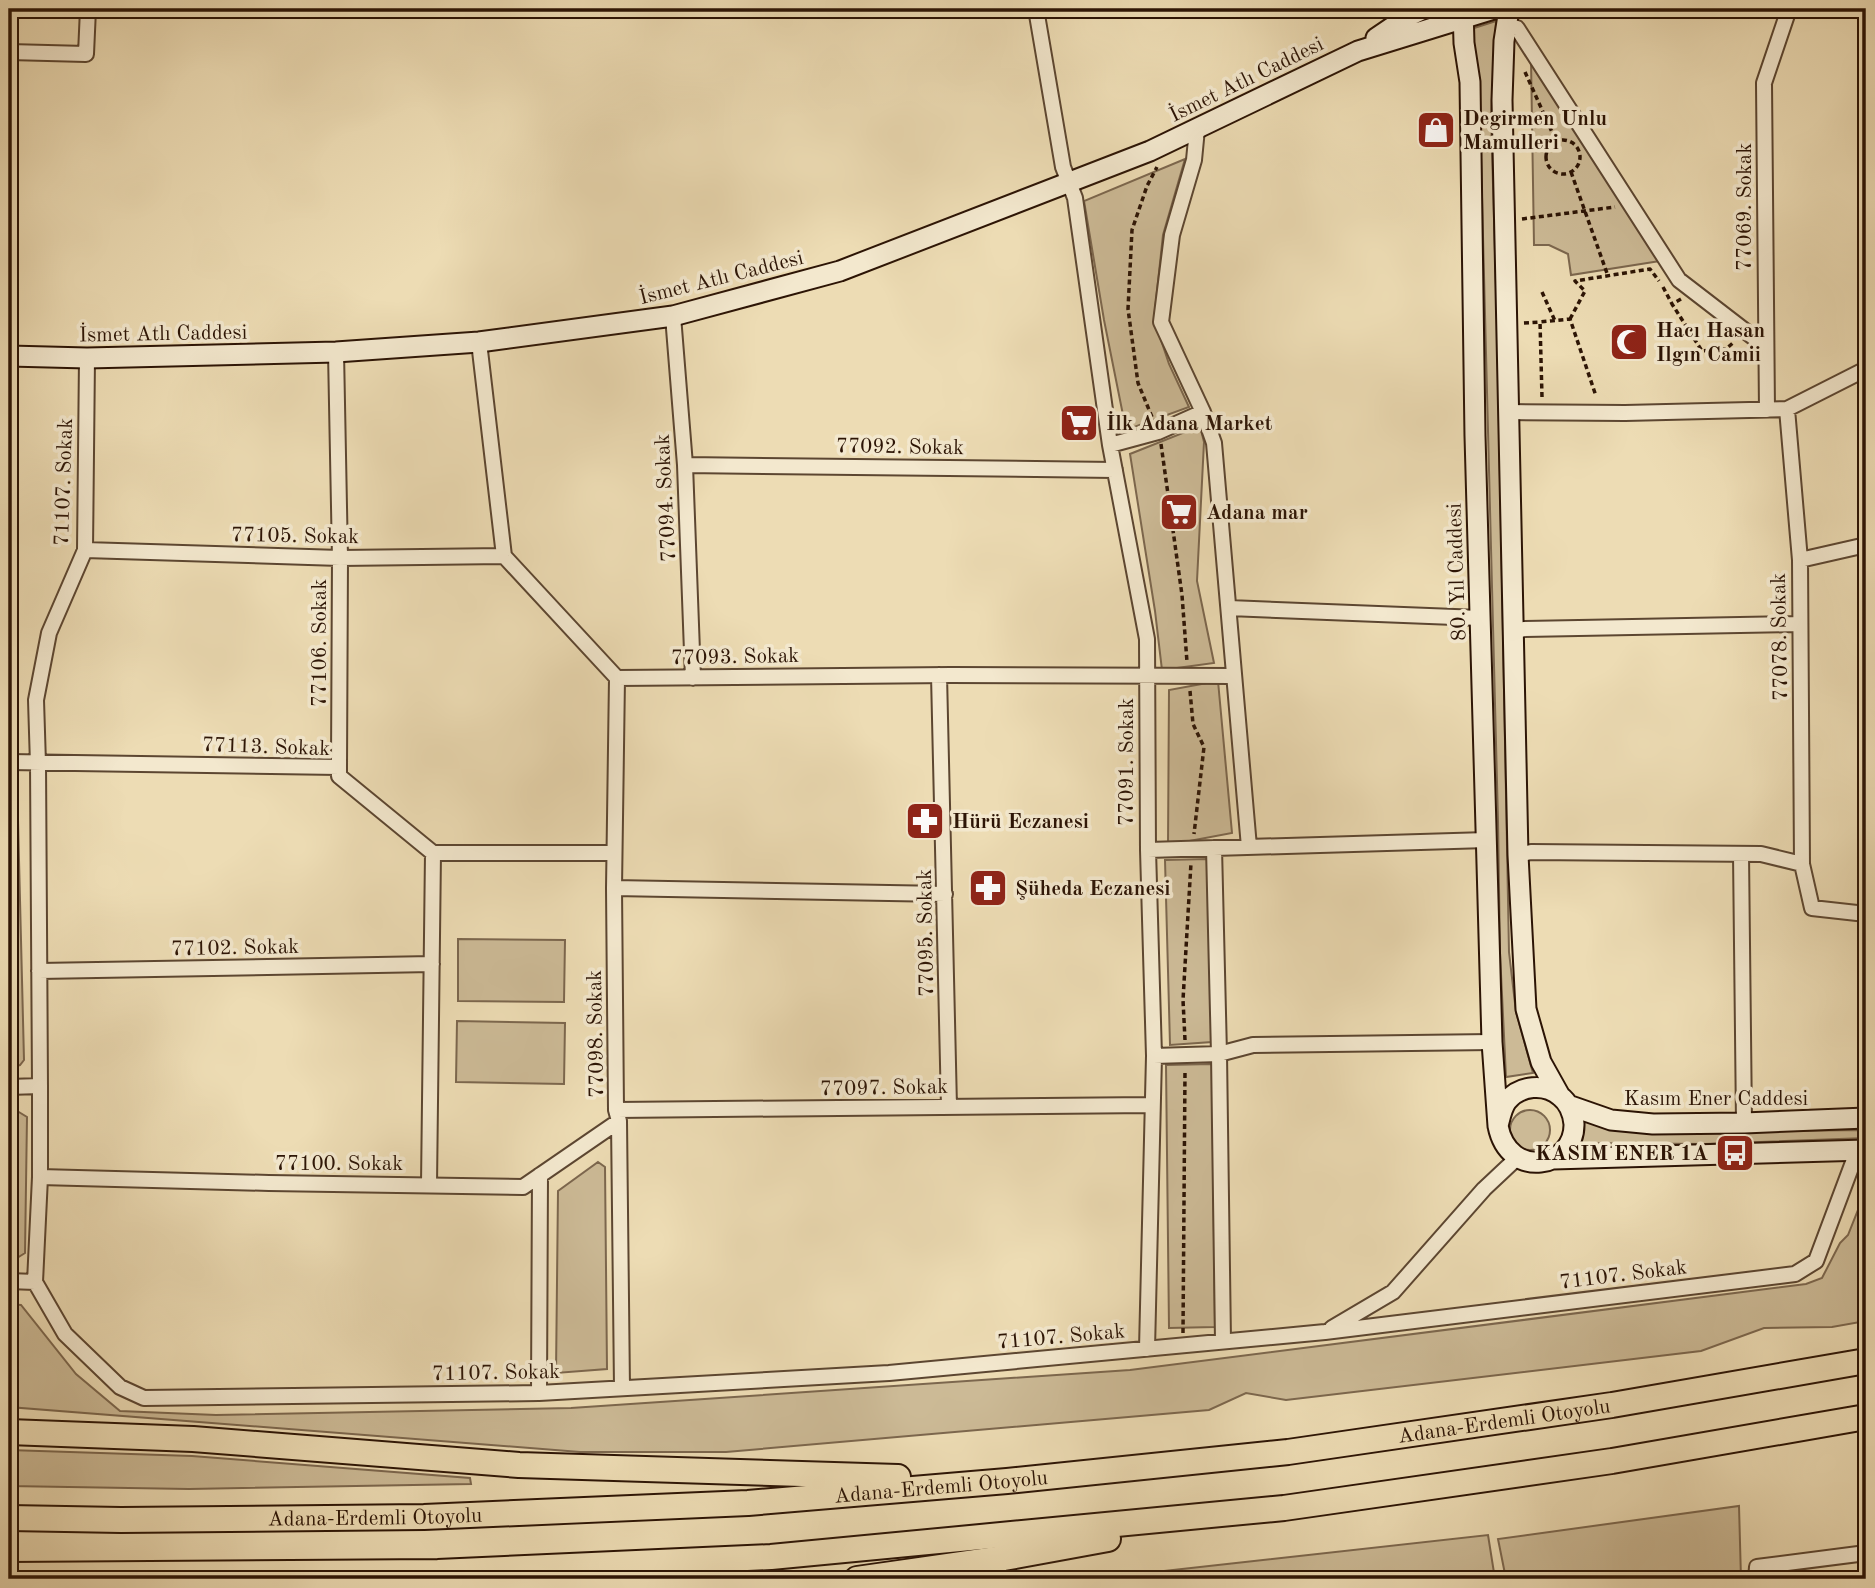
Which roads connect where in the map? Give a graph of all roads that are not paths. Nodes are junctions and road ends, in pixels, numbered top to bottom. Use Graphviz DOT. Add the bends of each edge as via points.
graph roads {
  1 [pos="88,9"];
  2 [pos="1036,9"];
  3 [pos="1424,9"];
  4 [pos="1494,9"];
  5 [pos="1789,9"];
  6 [pos="1463,13"];
  7 [pos="1508,18"];
  8 [pos="1358,51"];
  9 [pos="9,52"];
  10 [pos="1197,129"];
  11 [pos="1067,182"];
  12 [pos="673,316"];
  13 [pos="479,342"];
  14 [pos="1766,347"];
  15 [pos="336,352"];
  16 [pos="9,356"];
  17 [pos="87,358"];
  18 [pos="1866,369"];
  19 [pos="1787,409"];
  20 [pos="1767,410"];
  21 [pos="1509,411"];
  22 [pos="1203,412"];
  23 [pos="1110,445"];
  24 [pos="685,465"];
  25 [pos="1115,470"];
  26 [pos="1866,545"];
  27 [pos="85,550"];
  28 [pos="504,556"];
  29 [pos="340,558"];
  30 [pos="1800,560"];
  31 [pos="1229,608"];
  32 [pos="1480,618"];
  33 [pos="1800,624"];
  34 [pos="1514,631"];
  35 [pos="939,675"];
  36 [pos="1146,675"];
  37 [pos="1234,676"];
  38 [pos="617,678"];
  39 [pos="693,678"];
  40 [pos="9,762"];
  41 [pos="38,764"];
  42 [pos="339,767"];
  43 [pos="1487,840"];
  44 [pos="1249,847"];
  45 [pos="1214,848"];
  46 [pos="1148,850"];
  47 [pos="433,853"];
  48 [pos="614,853"];
  49 [pos="1741,854"];
  50 [pos="1518,855"];
  51 [pos="1802,864"];
  52 [pos="614,888"];
  53 [pos="945,894"];
  54 [pos="1866,914"];
  55 [pos="432,964"];
  56 [pos="39,971"];
  57 [pos="1492,1042"];
  58 [pos="1219,1054"];
  59 [pos="1154,1056"];
  60 [pos="40,1086"];
  61 [pos="9,1087"];
  62 [pos="1564,1100"];
  63 [pos="1151,1105"];
  64 [pos="949,1107"];
  65 [pos="617,1115"];
  66 [pos="1866,1118"];
  67 [pos="1826,1120"];
  68 [pos="1744,1123"];
  69 [pos="1866,1125"];
  70 [pos="1498,1126"];
  71 [pos="1864,1146"];
  72 [pos="1517,1158"];
  73 [pos="1553,1159"];
  74 [pos="540,1175"];
  75 [pos="40,1177"];
  76 [pos="429,1185"];
  77 [pos="9,1282"];
  78 [pos="35,1282"];
  79 [pos="1325,1332"];
  80 [pos="1223,1341"];
  81 [pos="1866,1346"];
  82 [pos="1147,1349"];
  83 [pos="1866,1361"];
  84 [pos="622,1388"];
  85 [pos="1713,1388"];
  86 [pos="539,1394"];
  87 [pos="1866,1417"];
  88 [pos="9,1432"];
  89 [pos="1007,1481"];
  90 [pos="1284,1508"];
  91 [pos="9,1518"];
  92 [pos="1866,1553"];
  93 [pos="9,1575"];
  94 [pos="857,1579"];
  95 [pos="1756,1579"];
  1 -- 9 [label="street" via="86,54"];
  2 -- 11 [label="street, 77091. Sokak"];
  3 -- 8 [label="main road, İsmet Atlı Caddesi"];
  4 -- 6 [label="main road, İsmet Atlı Caddesi"];
  5 -- 14 [label="street, 77069. Sokak" via="1765,83"];
  6 -- 8 [label="main road, İsmet Atlı Caddesi"];
  6 -- 32 [label="main road, 80. Yıl Caddesi" via="1471,94"];
  7 -- 14 [label="street" via="1679,280"];
  7 -- 21 [label="main road" via="1502,100"];
  8 -- 10 [label="main road, İsmet Atlı Caddesi"];
  10 -- 11 [label="main road, İsmet Atlı Caddesi"];
  10 -- 22 [label="street" via="1194,160 1172,235 1161,322"];
  11 -- 12 [label="main road, İsmet Atlı Caddesi" via="840,271"];
  11 -- 23 [label="street, 77091. Sokak" via="1075,198"];
  12 -- 13 [label="main road, İsmet Atlı Caddesi"];
  12 -- 24 [label="street, 77094. Sokak"];
  13 -- 15 [label="main road, İsmet Atlı Caddesi"];
  13 -- 28 [label="street"];
  14 -- 20 [label="street, 77069. Sokak"];
  15 -- 17 [label="main road, İsmet Atlı Caddesi"];
  15 -- 29 [label="street, 77106. Sokak"];
  16 -- 17 [label="main road, İsmet Atlı Caddesi"];
  17 -- 27 [label="street, 71107. Sokak"];
  18 -- 19 [label="street"];
  19 -- 20 [label="street"];
  19 -- 30 [label="street, 77078. Sokak"];
  20 -- 21 [label="street"];
  21 -- 34 [label="main road"];
  22 -- 23 [label="street" via="1158,432"];
  22 -- 31 [label="street" via="1214,443"];
  23 -- 25 [label="street, 77091. Sokak"];
  24 -- 25 [label="street, 77092. Sokak"];
  24 -- 39 [label="street, 77094. Sokak"];
  25 -- 36 [label="street, 77091. Sokak" via="1147,639"];
  26 -- 30 [label="street"];
  27 -- 29 [label="street, 77105. Sokak"];
  27 -- 41 [label="street, 71107. Sokak" via="48,633 36,700"];
  28 -- 29 [label="street, 77105. Sokak"];
  28 -- 38 [label="street"];
  29 -- 42 [label="street, 77106. Sokak"];
  30 -- 33 [label="street, 77078. Sokak"];
  31 -- 32 [label="street"];
  31 -- 37 [label="street"];
  32 -- 43 [label="main road, 80. Yıl Caddesi"];
  33 -- 34 [label="street"];
  33 -- 51 [label="street, 77078. Sokak"];
  34 -- 50 [label="main road"];
  35 -- 36 [label="street, 77093. Sokak"];
  35 -- 39 [label="street, 77093. Sokak"];
  35 -- 53 [label="street, 77095. Sokak"];
  36 -- 37 [label="street, 77093. Sokak"];
  36 -- 46 [label="street, 77091. Sokak"];
  37 -- 44 [label="street"];
  38 -- 39 [label="street, 77093. Sokak"];
  38 -- 48 [label="street, 77098. Sokak"];
  40 -- 41 [label="street, 77113. Sokak"];
  41 -- 42 [label="street, 77113. Sokak"];
  41 -- 56 [label="street, 71107. Sokak"];
  42 -- 47 [label="street, 77113. Sokak" via="340,776"];
  43 -- 44 [label="street"];
  43 -- 57 [label="main road, 80. Yıl Caddesi"];
  44 -- 45 [label="street"];
  45 -- 46 [label="street" via="1192,855"];
  45 -- 58 [label="street"];
  46 -- 59 [label="street, 77091. Sokak"];
  47 -- 48 [label="street"];
  47 -- 55 [label="street"];
  48 -- 52 [label="street, 77098. Sokak"];
  49 -- 50 [label="street"];
  49 -- 51 [label="street"];
  49 -- 68 [label="street"];
  50 -- 62 [label="main road" via="1526,1009 1541,1062"];
  51 -- 54 [label="street, 77078. Sokak" via="1812,908"];
  52 -- 53 [label="street"];
  52 -- 65 [label="street, 77098. Sokak"];
  53 -- 64 [label="street, 77095. Sokak"];
  55 -- 56 [label="street, 77102. Sokak"];
  55 -- 76 [label="street"];
  56 -- 60 [label="street, 71107. Sokak"];
  57 -- 58 [label="street" via="1253,1045"];
  57 -- 70 [label="main road, 80. Yıl Caddesi"];
  58 -- 59 [label="street"];
  58 -- 80 [label="street"];
  59 -- 63 [label="street, 77091. Sokak"];
  60 -- 61 [label="street"];
  60 -- 75 [label="street, 71107. Sokak"];
  62 -- 68 [label="main road, Kasım Ener Caddesi" via="1611,1120"];
  62 -- 70 [label="main road" via="1550,1090 1525,1089 1506,1102"];
  62 -- 73 [label="main road" via="1574,1129 1564,1151"];
  63 -- 64 [label="street, 77097. Sokak"];
  63 -- 82 [label="street, 77091. Sokak"];
  64 -- 65 [label="street, 77097. Sokak"];
  65 -- 74 [label="street, 77100. Sokak"];
  65 -- 84 [label="street, 77098. Sokak"];
  66 -- 67 [label="main road, Kasım Ener Caddesi"];
  67 -- 68 [label="main road, Kasım Ener Caddesi"];
  67 -- 69 [label="main road"];
  70 -- 72 [label="main road" via="1500,1139"];
  71 -- 73 [label="main road"];
  71 -- 79 [label="street, 71107. Sokak" via="1816,1261 1795,1274"];
  72 -- 73 [label="main road" via="1541,1163"];
  72 -- 79 [label="street" via="1393,1292"];
  74 -- 76 [label="street, 77100. Sokak" via="523,1187"];
  74 -- 86 [label="street"];
  75 -- 76 [label="street, 77100. Sokak"];
  75 -- 78 [label="street, 71107. Sokak"];
  77 -- 78 [label="street"];
  78 -- 86 [label="street, 71107. Sokak" via="65,1334 120,1387 144,1398"];
  79 -- 80 [label="street, 71107. Sokak"];
  80 -- 82 [label="street, 71107. Sokak"];
  81 -- 85 [label="highway"];
  82 -- 84 [label="street, 71107. Sokak" via="889,1373"];
  83 -- 85 [label="highway, Adana-Erdemli Otoyolu"];
  84 -- 86 [label="street, 71107. Sokak"];
  85 -- 89 [label="highway, Adana-Erdemli Otoyolu" via="1288,1452"];
  87 -- 90 [label="highway" via="1612,1461"];
  88 -- 89 [label="highway" via="193,1439 519,1465"];
  89 -- 91 [label="highway, Adana-Erdemli Otoyolu" via="748,1503 424,1517"];
  90 -- 93 [label="highway" via="771,1556 438,1572"];
  90 -- 94 [label="highway"];
  92 -- 95 [label="street" via="1757,1567"];
}
